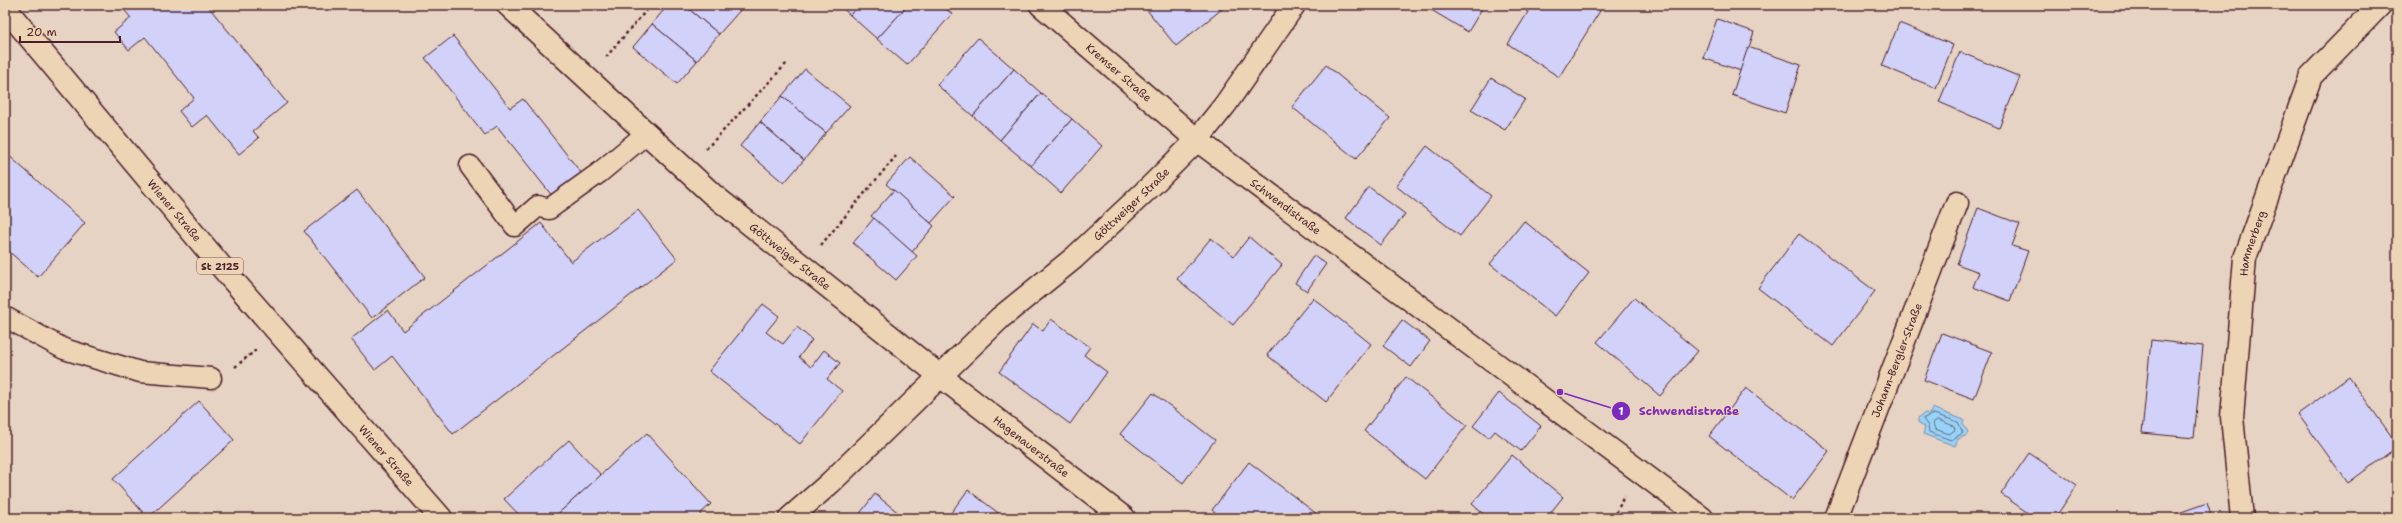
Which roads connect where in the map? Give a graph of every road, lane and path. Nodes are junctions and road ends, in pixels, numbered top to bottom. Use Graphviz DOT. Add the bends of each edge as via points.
graph roads {
  1 [pos="508,5"];
  2 [pos="651,5"];
  3 [pos="1041,5"];
  4 [pos="1294,5"];
  5 [pos="2380,5"];
  6 [pos="5,8"];
  7 [pos="624,36"];
  8 [pos="787,63"];
  9 [pos="647,133"];
  10 [pos="718,136"];
  11 [pos="1197,140"];
  12 [pos="896,156"];
  13 [pos="470,166"];
  14 [pos="1956,202"];
  15 [pos="832,232"];
  16 [pos="5,317"];
  17 [pos="254,352"];
  18 [pos="232,369"];
  19 [pos="939,375"];
  20 [pos="211,378"];
  21 [pos="441,518"];
  22 [pos="790,518"];
  23 [pos="1124,518"];
  24 [pos="1702,518"];
  25 [pos="1836,518"];
  26 [pos="2242,518"];
  1 -- 9 [label="street, Göttweiger Straße"];
  2 -- 7 [label="path"];
  3 -- 11 [label="street, Kremser Straße"];
  4 -- 11 [label="street, Göttweiger Straße" via="1258,60"];
  5 -- 26 [label="street, Hammerberg" via="2311,76 2245,258 2232,417"];
  6 -- 21 [label="street, Wiener Straße / St 2125" via="230,277"];
  8 -- 10 [label="path"];
  9 -- 13 [label="lane" via="600,173 549,209 538,206 514,226"];
  9 -- 19 [label="street, Göttweiger Straße" via="712,194"];
  11 -- 19 [label="street, Göttweiger Straße" via="1074,258 1000,318"];
  11 -- 24 [label="street, Schwendistraße"];
  12 -- 15 [label="path"];
  14 -- 25 [label="street, Johann-Bergler-Straße"];
  16 -- 20 [label="lane" via="64,349 132,369"];
  17 -- 18 [label="path"];
  19 -- 22 [label="street, Göttweiger Straße"];
  19 -- 23 [label="street, Hagenauerstraße"];
}
